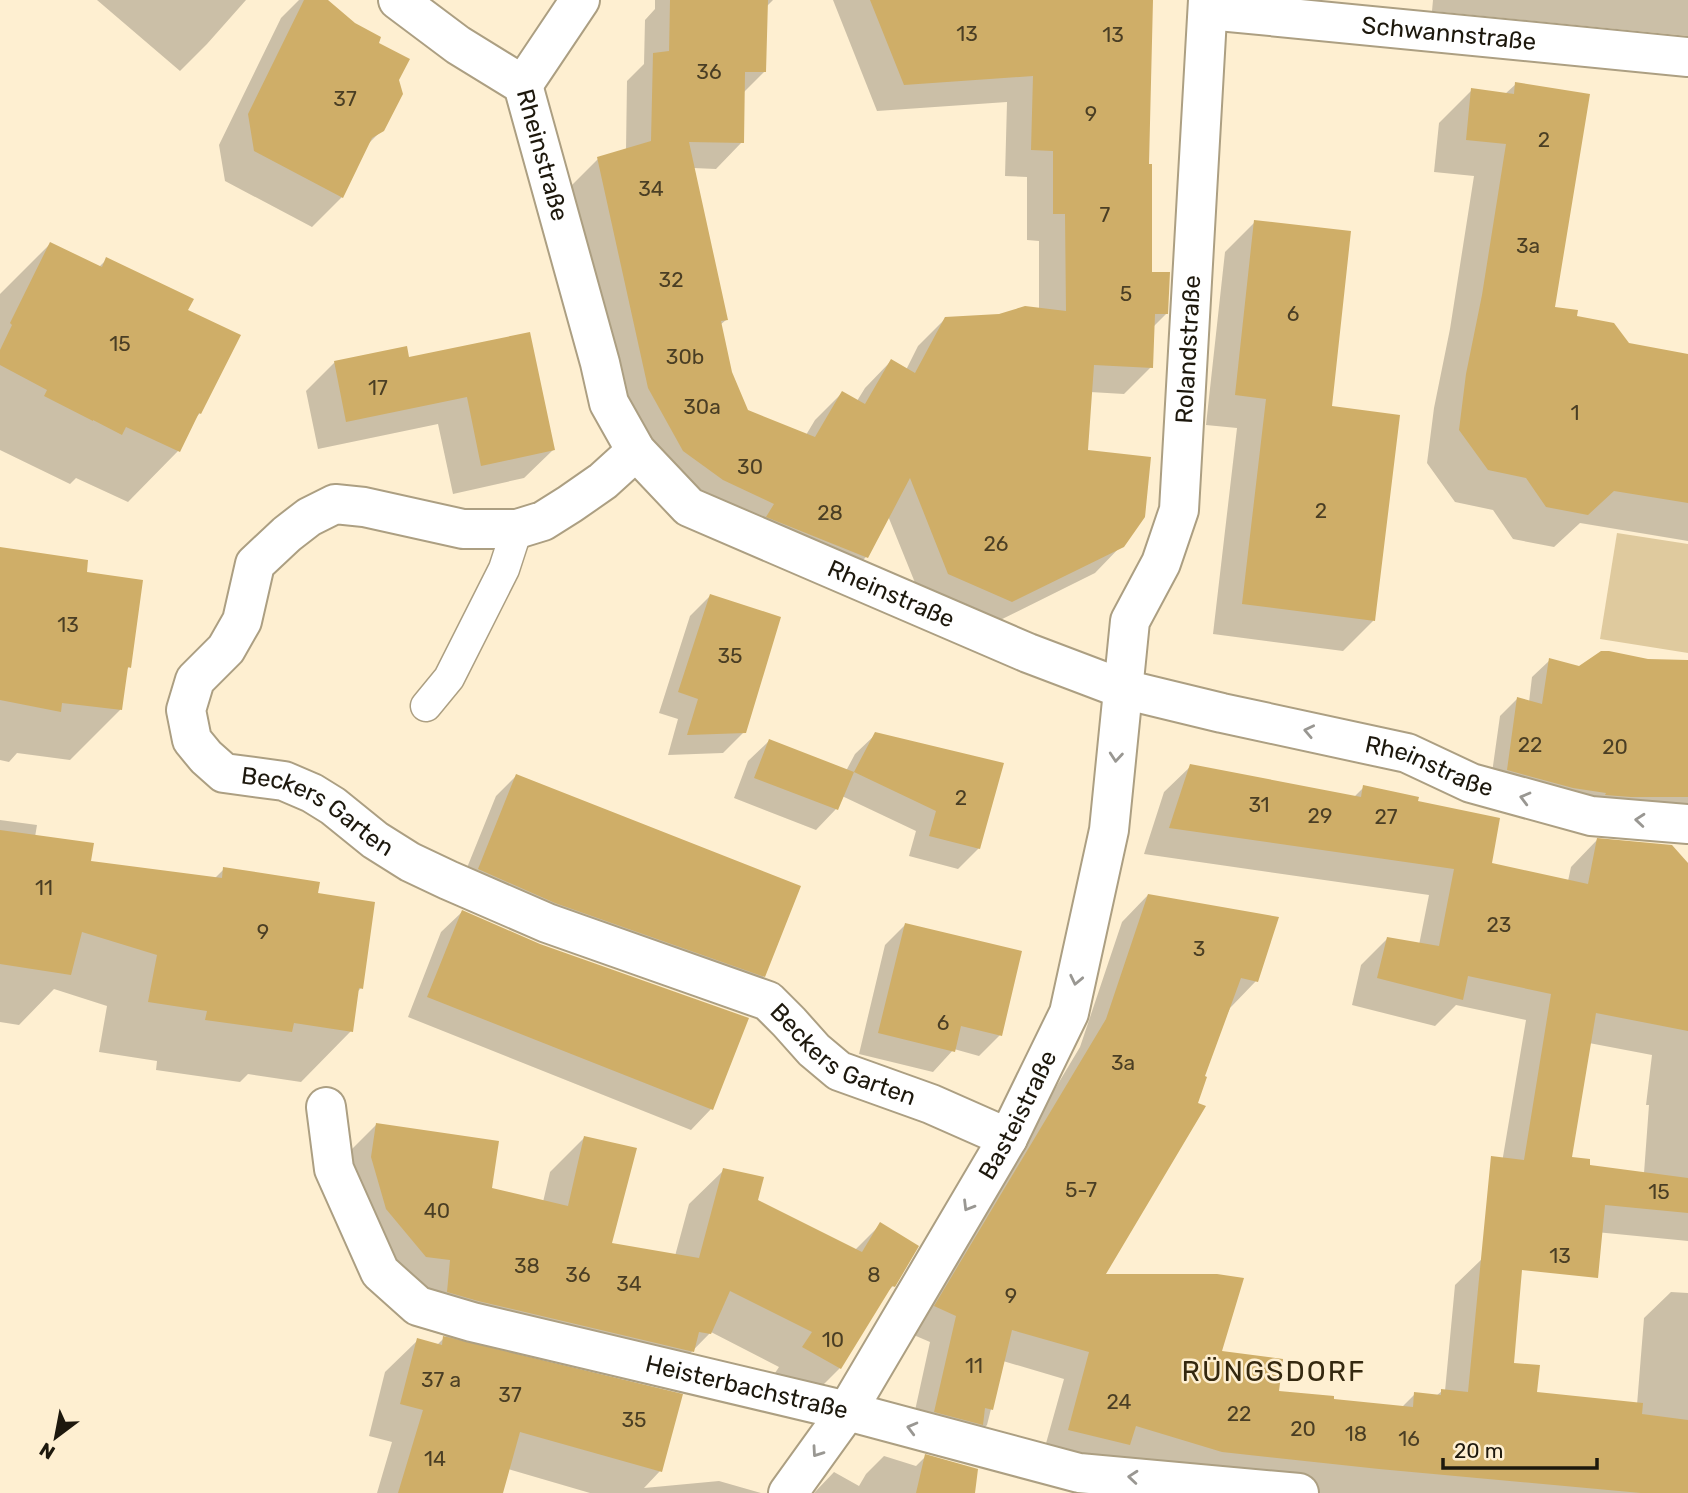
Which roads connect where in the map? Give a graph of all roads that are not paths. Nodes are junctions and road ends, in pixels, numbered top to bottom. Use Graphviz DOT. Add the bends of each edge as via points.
graph roads {
  1 [pos="398,0"];
  2 [pos="580,0"];
  3 [pos="1208,5"];
  4 [pos="1688,57"];
  5 [pos="523,85"];
  6 [pos="636,451"];
  7 [pos="517,529"];
  8 [pos="1123,689"];
  9 [pos="426,706"];
  10 [pos="1688,824"];
  11 [pos="326,1108"];
  12 [pos="1008,1139"];
  13 [pos="847,1411"];
  14 [pos="788,1493"];
  15 [pos="1299,1493"];
  1 -- 5 [label="street, Rheinstraße"];
  2 -- 5 [label="street"];
  3 -- 4 [label="street, Schwannstraße"];
  3 -- 8 [label="street, Rolandstraße" via="1179,510 1161,563 1130,621"];
  5 -- 6 [label="street, Rheinstraße" via="609,403"];
  6 -- 7 [label="street, Beckers Garten" via="570,504"];
  6 -- 8 [label="street, Rheinstraße" via="689,507 1028,653"];
  7 -- 9 [label="lane" via="504,569 449,678"];
  7 -- 12 [label="street, Beckers Garten" via="463,529 335,504 309,517 255,564 242,621 226,649 195,680 186,710 192,740 224,773 284,781 312,793 375,841 448,880 547,923 768,1000 814,1051 839,1071 931,1104"];
  10 -- 8 [label="street, Rheinstraße, one-way" via="1591,816 1471,783 1407,753"];
  8 -- 12 [label="street, Basteistraße, one-way" via="1109,830 1069,1013"];
  11 -- 13 [label="street, Heisterbachstraße" via="334,1169 380,1272 418,1306"];
  12 -- 13 [label="street, Basteistraße, one-way"];
  13 -- 14 [label="street, Basteistraße, one-way"];
  15 -- 13 [label="street, Heisterbachstraße, one-way" via="1079,1473"];
}
